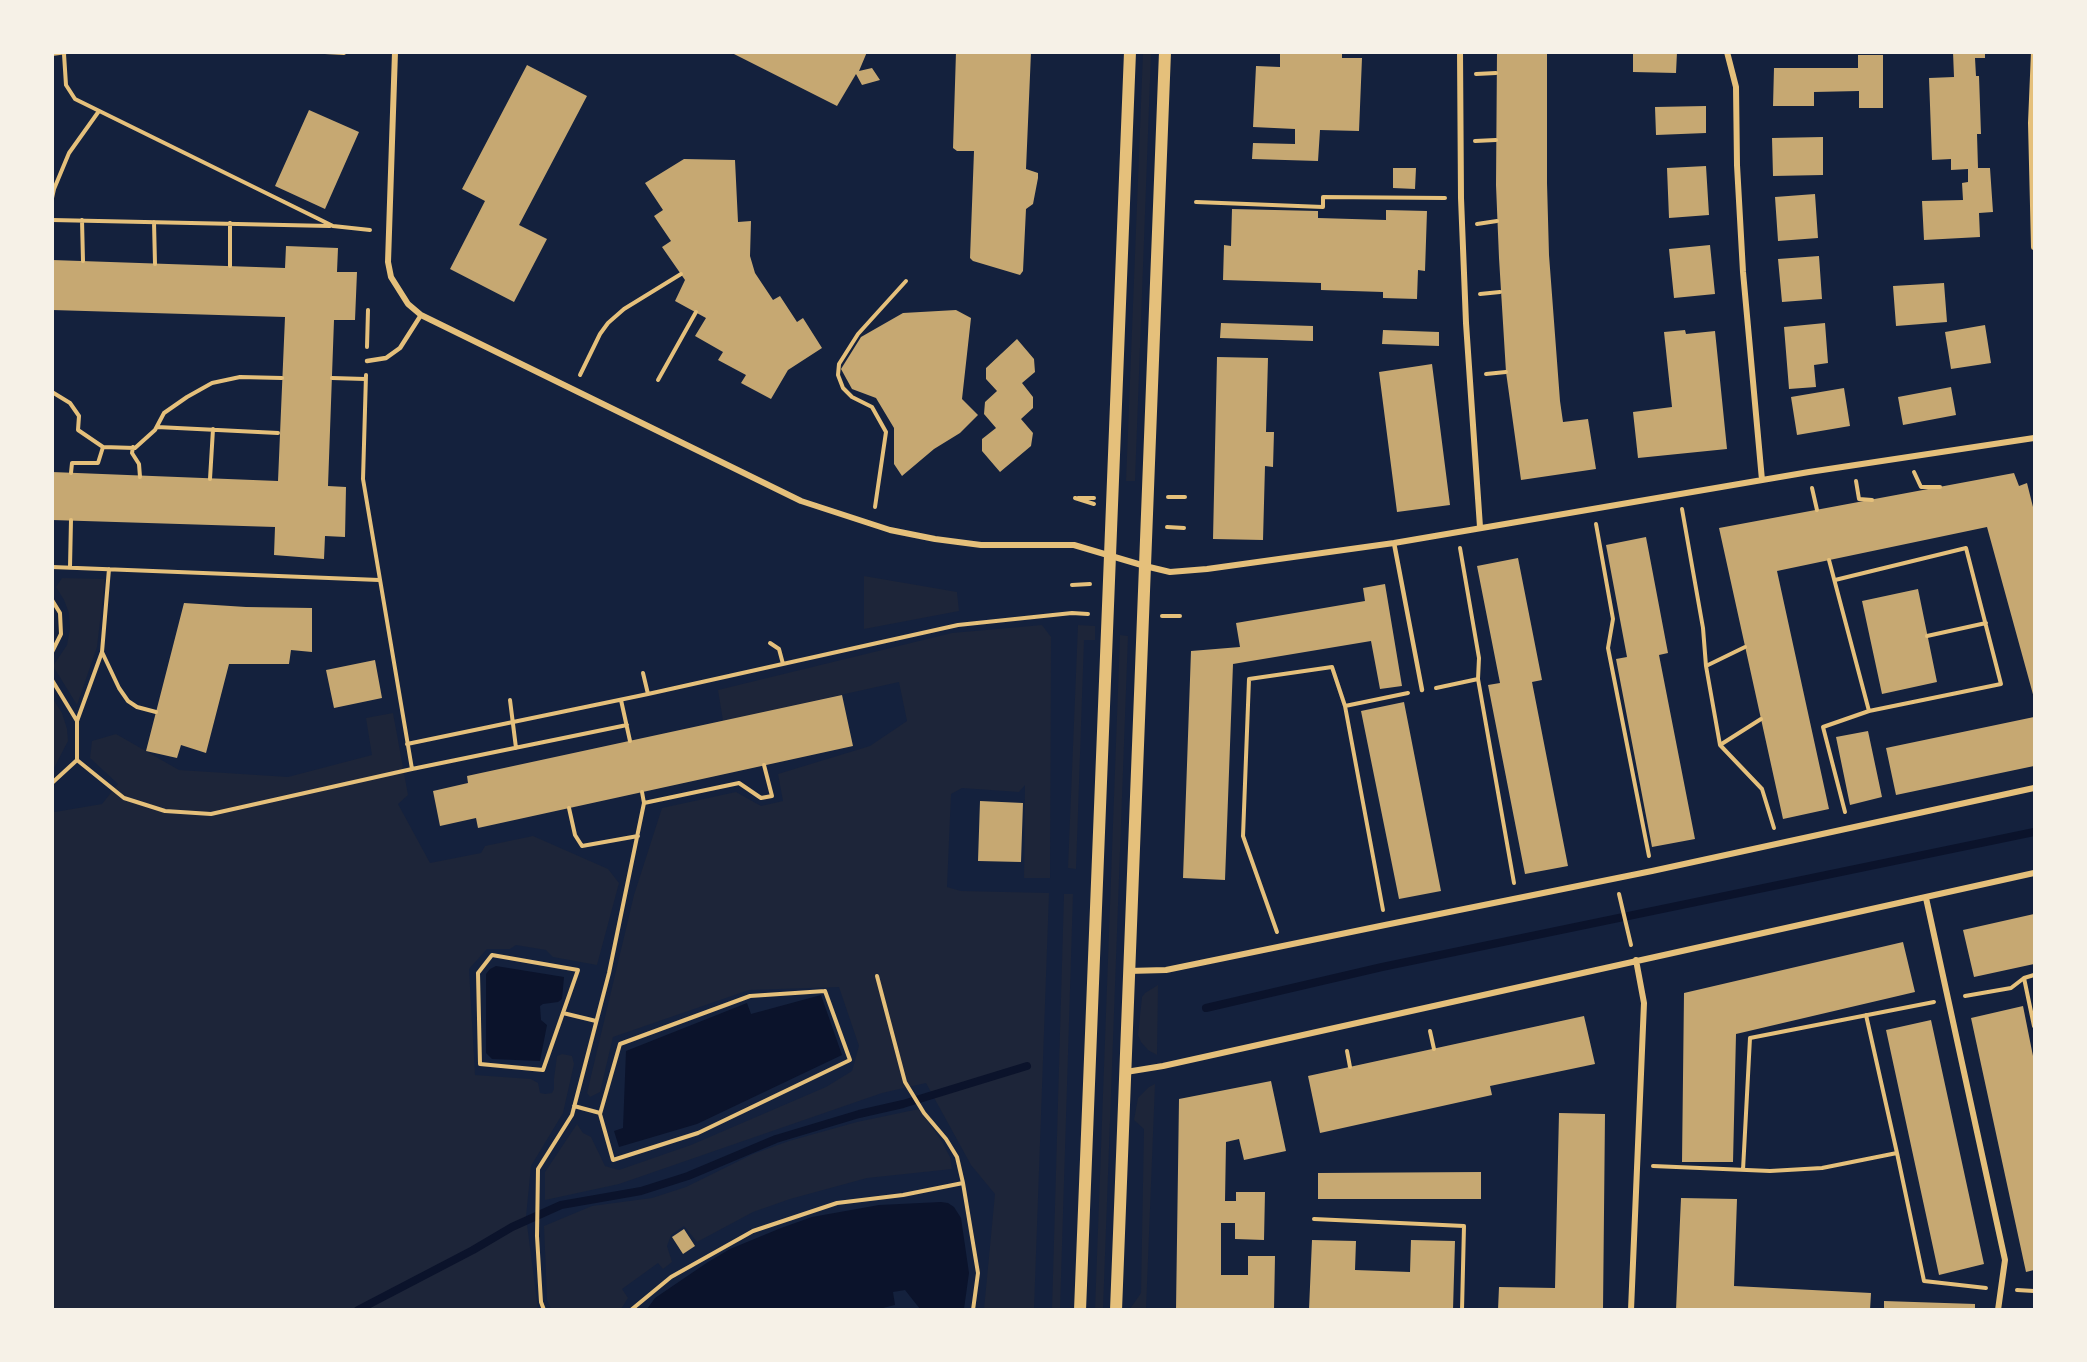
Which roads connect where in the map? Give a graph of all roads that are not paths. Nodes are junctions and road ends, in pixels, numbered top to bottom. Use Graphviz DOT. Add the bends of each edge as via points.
graph roads {
  1 [pos="395,52"];
  2 [pos="1130,52"];
  3 [pos="1165,52"];
  4 [pos="1460,52"];
  5 [pos="1727,52"];
  6 [pos="2034,52"];
  7 [pos="2034,247"];
  8 [pos="421,315"];
  9 [pos="367,361"];
  10 [pos="2034,438"];
  11 [pos="1762,480"];
  12 [pos="1480,527"];
  13 [pos="1394,543"];
  14 [pos="1111,556"];
  15 [pos="1145,567"];
  16 [pos="1422,690"];
  17 [pos="2034,788"];
  18 [pos="2034,873"];
  19 [pos="1926,898"];
  20 [pos="1636,960"];
  21 [pos="1128,971"];
  22 [pos="1125,1072"];
  23 [pos="1080,1310"];
  24 [pos="1116,1310"];
  25 [pos="1631,1310"];
  26 [pos="1998,1310"];
  1 -- 8 [label="street" via="388,262 398,289"];
  2 -- 14 [label="main road"];
  3 -- 15 [label="main road"];
  4 -- 12 [label="street" via="1466,323"];
  5 -- 11 [label="street" via="1736,87 1743,272"];
  6 -- 7 [label="street"];
  8 -- 9 [label="lane" via="400,348 386,358"];
  8 -- 14 [label="street" via="801,501 890,530 934,539 981,545 1074,545"];
  10 -- 11 [label="street"];
  11 -- 12 [label="street"];
  12 -- 13 [label="street"];
  13 -- 15 [label="street" via="1207,569 1170,572"];
  13 -- 16 [label="lane"];
  14 -- 15 [label="street"];
  14 -- 23 [label="main road"];
  15 -- 21 [label="main road"];
  17 -- 21 [label="street" via="1166,970"];
  18 -- 19 [label="street"];
  19 -- 20 [label="street"];
  19 -- 26 [label="street" via="2005,1260"];
  20 -- 22 [label="street"];
  20 -- 25 [label="street" via="1644,1003"];
  21 -- 22 [label="main road"];
  22 -- 24 [label="main road"];
}
